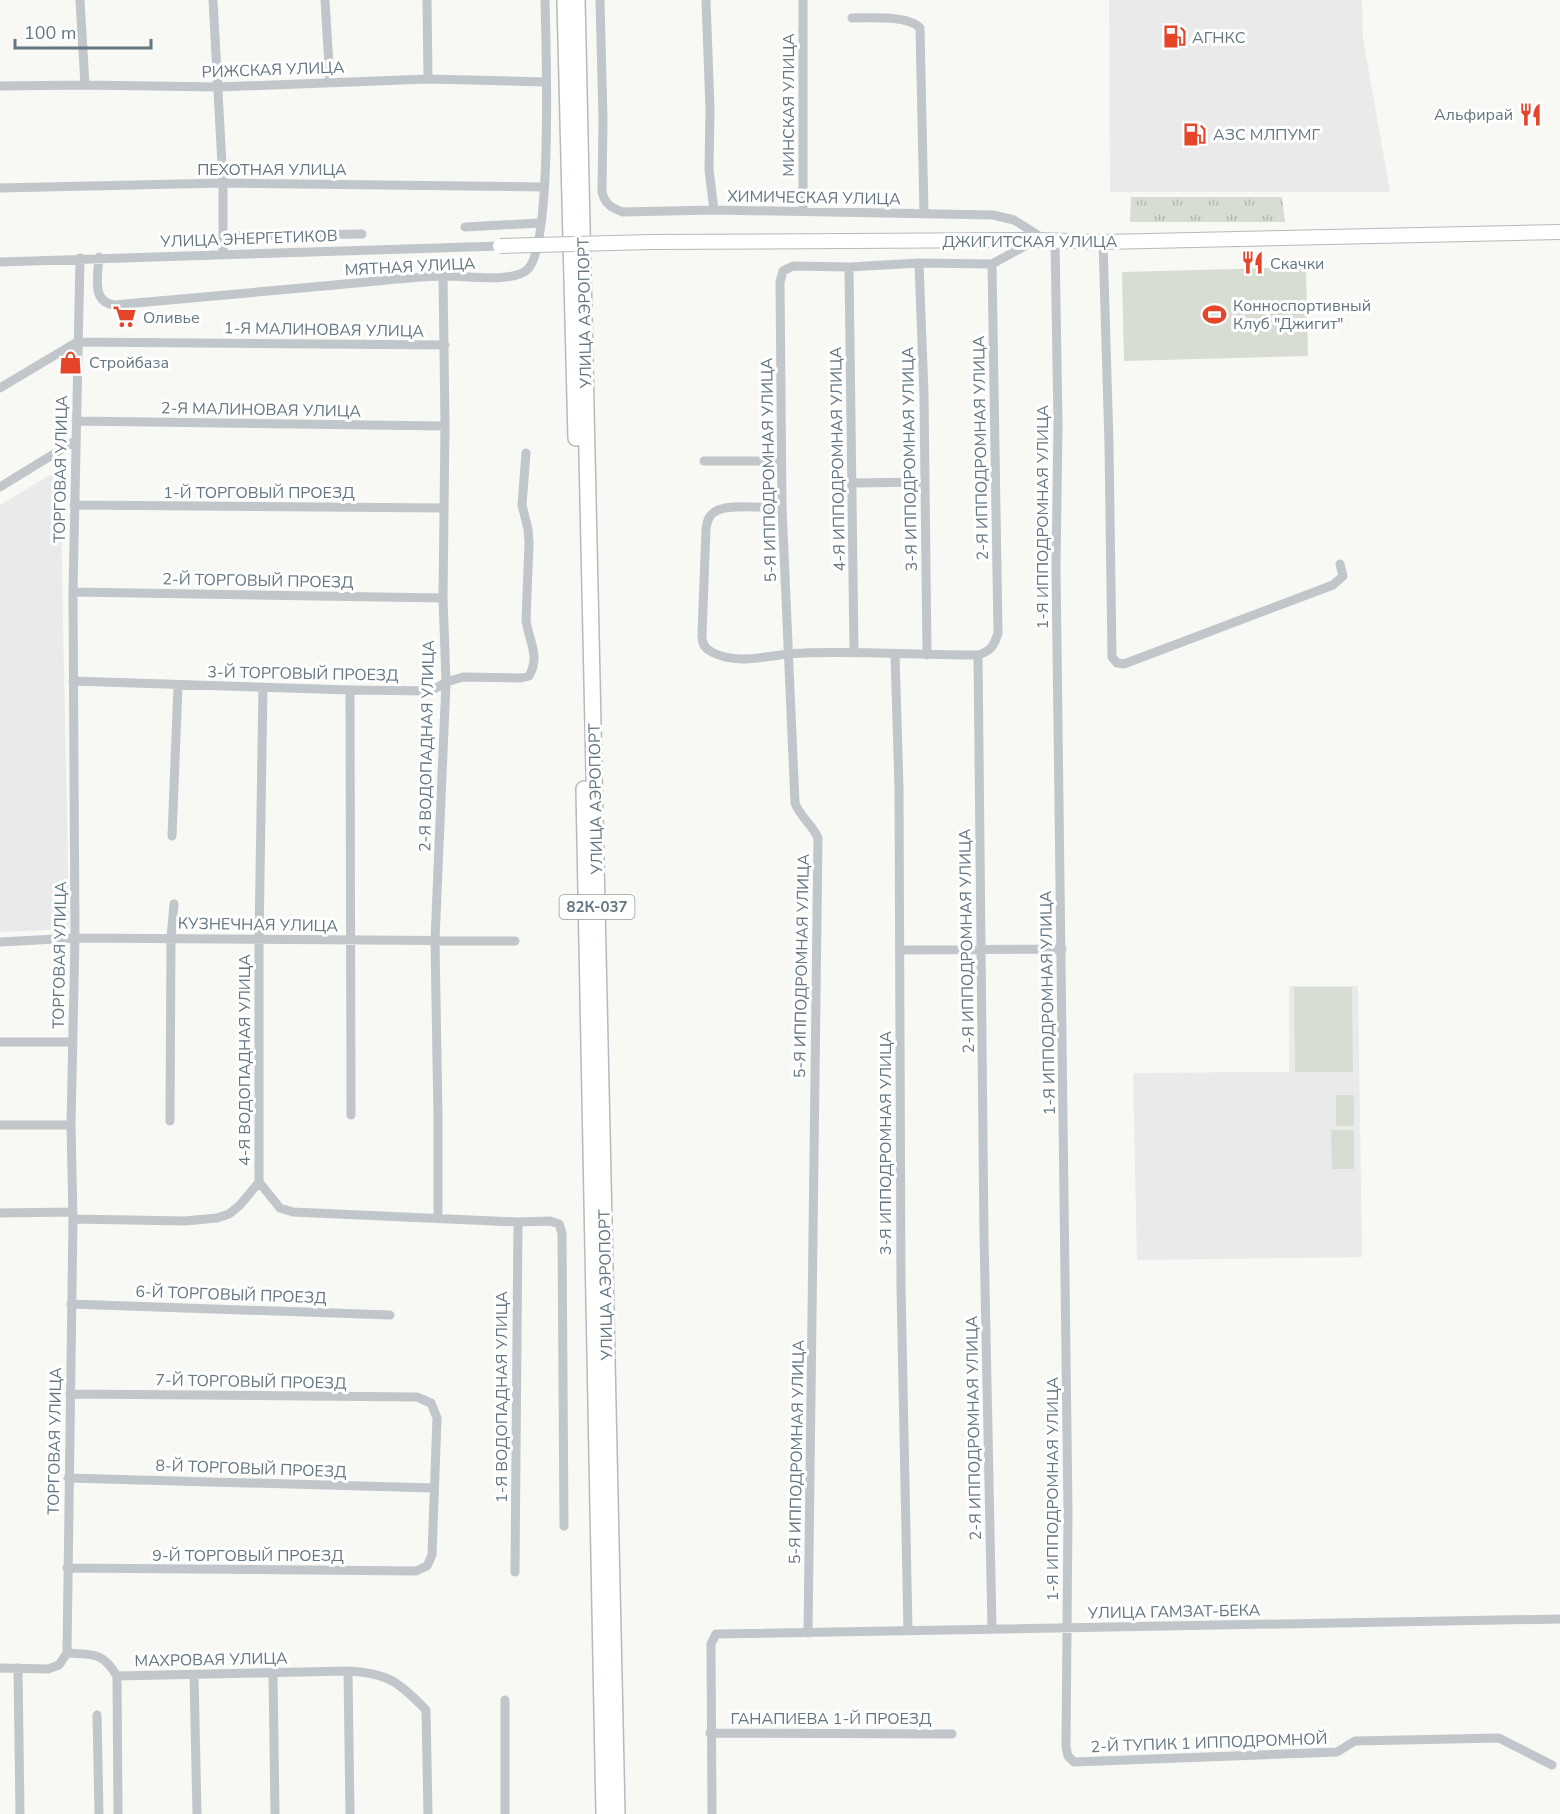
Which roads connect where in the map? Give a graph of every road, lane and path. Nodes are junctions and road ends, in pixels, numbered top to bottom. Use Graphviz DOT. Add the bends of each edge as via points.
graph roads {
  1 [pos="80,0"];
  2 [pos="213,0"];
  3 [pos="325,0"];
  4 [pos="427,0"];
  5 [pos="544,0"];
  6 [pos="565,0"];
  7 [pos="577,0"];
  8 [pos="600,0"];
  9 [pos="706,0"];
  10 [pos="803,0"];
  11 [pos="852,18"];
  12 [pos="428,79"];
  13 [pos="330,82"];
  14 [pos="546,82"];
  15 [pos="85,84"];
  16 [pos="0,86"];
  17 [pos="219,87"];
  18 [pos="224,183"];
  19 [pos="544,187"];
  20 [pos="0,188"];
  21 [pos="714,210"];
  22 [pos="803,211"];
  23 [pos="924,213"];
  24 [pos="540,223"];
  25 [pos="465,226"];
  26 [pos="1560,232"];
  27 [pos="362,234"];
  28 [pos="223,236"];
  29 [pos="1045,240"];
  30 [pos="1103,242"];
  31 [pos="500,246"];
  32 [pos="223,254"];
  33 [pos="99,257"];
  34 [pos="80,258"];
  35 [pos="0,262"];
  36 [pos="919,263"];
  37 [pos="992,264"];
  38 [pos="849,267"];
  39 [pos="443,276"];
  40 [pos="77,342"];
  41 [pos="445,345"];
  42 [pos="0,388"];
  43 [pos="76,421"];
  44 [pos="445,426"];
  45 [pos="75,441"];
  46 [pos="526,453"];
  47 [pos="704,461"];
  48 [pos="781,461"];
  49 [pos="925,482"];
  50 [pos="852,483"];
  51 [pos="0,486"];
  52 [pos="74,505"];
  53 [pos="444,508"];
  54 [pos="782,508"];
  55 [pos="1340,564"];
  56 [pos="73,592"];
  57 [pos="443,598"];
  58 [pos="854,652"];
  59 [pos="788,653"];
  60 [pos="895,655"];
  61 [pos="927,655"];
  62 [pos="978,655"];
  63 [pos="73,681"];
  64 [pos="446,682"];
  65 [pos="178,686"];
  66 [pos="263,687"];
  67 [pos="350,690"];
  68 [pos="172,836"];
  69 [pos="174,904"];
  70 [pos="75,938"];
  71 [pos="171,938"];
  72 [pos="259,939"];
  73 [pos="350,940"];
  74 [pos="435,940"];
  75 [pos="515,940"];
  76 [pos="0,942"];
  77 [pos="1062,949"];
  78 [pos="900,950"];
  79 [pos="981,950"];
  80 [pos="0,1042"];
  81 [pos="73,1042"];
  82 [pos="351,1115"];
  83 [pos="170,1121"];
  84 [pos="0,1125"];
  85 [pos="71,1125"];
  86 [pos="259,1182"];
  87 [pos="0,1212"];
  88 [pos="73,1215"];
  89 [pos="438,1217"];
  90 [pos="518,1222"];
  91 [pos="71,1304"];
  92 [pos="390,1315"];
  93 [pos="70,1394"];
  94 [pos="68,1478"];
  95 [pos="434,1488"];
  96 [pos="564,1526"];
  97 [pos="67,1568"];
  98 [pos="515,1572"];
  99 [pos="1560,1619"];
  100 [pos="1067,1628"];
  101 [pos="992,1629"];
  102 [pos="908,1631"];
  103 [pos="808,1633"];
  104 [pos="67,1653"];
  105 [pos="0,1668"];
  106 [pos="18,1668"];
  107 [pos="348,1671"];
  108 [pos="273,1673"];
  109 [pos="194,1675"];
  110 [pos="117,1676"];
  111 [pos="505,1700"];
  112 [pos="97,1715"];
  113 [pos="710,1733"];
  114 [pos="952,1734"];
  115 [pos="1074,1762"];
  116 [pos="1552,1765"];
  117 [pos="20,1814"];
  118 [pos="99,1814"];
  119 [pos="118,1814"];
  120 [pos="196,1814"];
  121 [pos="275,1814"];
  122 [pos="350,1814"];
  123 [pos="428,1814"];
  124 [pos="505,1814"];
  125 [pos="604,1814"];
  126 [pos="617,1814"];
  127 [pos="712,1814"];
  1 -- 15 [label="street"];
  2 -- 17 [label="street"];
  3 -- 13 [label="street"];
  4 -- 12 [label="street"];
  5 -- 14 [label="street, МЯТНАЯ УЛИЦА"];
  6 -- 125 [label="main road, УЛИЦА АЭРОПОРТ"];
  7 -- 126 [label="main road, УЛИЦА АЭРОПОРТ / 82К-037"];
  8 -- 21 [label="street" via="604,200 611,208 623,212"];
  9 -- 21 [label="street, ХИМИЧЕСКАЯ УЛИЦА" via="709,171"];
  10 -- 22 [label="street, МИНСКАЯ УЛИЦА"];
  11 -- 23 [label="street" via="907,20 920,28"];
  12 -- 13 [label="street, РИЖСКАЯ УЛИЦА"];
  12 -- 14 [label="street, РИЖСКАЯ УЛИЦА"];
  13 -- 17 [label="street, РИЖСКАЯ УЛИЦА"];
  14 -- 19 [label="street, МЯТНАЯ УЛИЦА"];
  15 -- 16 [label="street, РИЖСКАЯ УЛИЦА"];
  15 -- 17 [label="street, РИЖСКАЯ УЛИЦА"];
  17 -- 18 [label="street"];
  18 -- 19 [label="street, ПЕХОТНАЯ УЛИЦА"];
  18 -- 20 [label="street, ПЕХОТНАЯ УЛИЦА"];
  18 -- 28 [label="street"];
  19 -- 24 [label="street, МЯТНАЯ УЛИЦА"];
  21 -- 22 [label="street, ХИМИЧЕСКАЯ УЛИЦА"];
  22 -- 23 [label="street, ХИМИЧЕСКАЯ УЛИЦА"];
  23 -- 29 [label="street, ХИМИЧЕСКАЯ УЛИЦА" via="1014,219"];
  24 -- 25 [label="street"];
  24 -- 39 [label="street, МЯТНАЯ УЛИЦА" via="537,254 519,275"];
  26 -- 30 [label="street, ДЖИГИТСКАЯ УЛИЦА"];
  27 -- 28 [label="street"];
  28 -- 32 [label="street"];
  29 -- 30 [label="street, ДЖИГИТСКАЯ УЛИЦА"];
  29 -- 31 [label="street, ДЖИГИТСКАЯ УЛИЦА, bridge"];
  29 -- 37 [label="street"];
  29 -- 77 [label="street, 1-Я ИППОДРОМНАЯ УЛИЦА" via="1058,424 1056,580"];
  30 -- 55 [label="street" via="1112,657 1124,664 1333,585 1343,576"];
  31 -- 32 [label="street, УЛИЦА ЭНЕРГЕТИКОВ"];
  32 -- 33 [label="street, УЛИЦА ЭНЕРГЕТИКОВ"];
  33 -- 34 [label="street, УЛИЦА ЭНЕРГЕТИКОВ"];
  33 -- 39 [label="street, МЯТНАЯ УЛИЦА" via="100,298 114,305"];
  34 -- 35 [label="street, УЛИЦА ЭНЕРГЕТИКОВ"];
  34 -- 40 [label="street, ТОРГОВАЯ УЛИЦА"];
  36 -- 37 [label="street"];
  36 -- 38 [label="street"];
  36 -- 49 [label="street, 3-Я ИППОДРОМНАЯ УЛИЦА"];
  37 -- 62 [label="street, 2-Я ИППОДРОМНАЯ УЛИЦА" via="998,633 989,652"];
  38 -- 48 [label="street, 5-Я ИППОДРОМНАЯ УЛИЦА" via="793,266 783,272"];
  38 -- 50 [label="street, 4-Я ИППОДРОМНАЯ УЛИЦА"];
  39 -- 41 [label="street, 2-Я ВОДОПАДНАЯ УЛИЦА"];
  40 -- 41 [label="street, 1-Я МАЛИНОВАЯ УЛИЦА"];
  40 -- 42 [label="street"];
  40 -- 43 [label="street, ТОРГОВАЯ УЛИЦА"];
  41 -- 44 [label="street, 2-Я ВОДОПАДНАЯ УЛИЦА"];
  43 -- 44 [label="street, 2-Я МАЛИНОВАЯ УЛИЦА"];
  43 -- 45 [label="street, ТОРГОВАЯ УЛИЦА"];
  44 -- 53 [label="street, 2-Я ВОДОПАДНАЯ УЛИЦА"];
  45 -- 51 [label="street"];
  45 -- 52 [label="street, ТОРГОВАЯ УЛИЦА"];
  46 -- 64 [label="street, 3-Й ТОРГОВЫЙ ПРОЕЗД" via="522,506 529,543 526,620 533,643 533,669 529,676 521,678 463,677"];
  47 -- 48 [label="street"];
  48 -- 54 [label="street, 5-Я ИППОДРОМНАЯ УЛИЦА"];
  49 -- 50 [label="street"];
  49 -- 61 [label="street, 3-Я ИППОДРОМНАЯ УЛИЦА"];
  50 -- 58 [label="street, 4-Я ИППОДРОМНАЯ УЛИЦА"];
  52 -- 53 [label="street, 1-Й ТОРГОВЫЙ ПРОЕЗД"];
  52 -- 56 [label="street, ТОРГОВАЯ УЛИЦА"];
  53 -- 57 [label="street, 2-Я ВОДОПАДНАЯ УЛИЦА"];
  54 -- 59 [label="street, 5-Я ИППОДРОМНАЯ УЛИЦА"];
  54 -- 59 [label="street" via="728,508 708,518 702,642 705,648 742,659"];
  56 -- 57 [label="street, 2-Й ТОРГОВЫЙ ПРОЕЗД"];
  56 -- 63 [label="street, ТОРГОВАЯ УЛИЦА"];
  57 -- 64 [label="street, 2-Я ВОДОПАДНАЯ УЛИЦА"];
  58 -- 59 [label="street"];
  58 -- 60 [label="street"];
  59 -- 103 [label="street, 5-Я ИППОДРОМНАЯ УЛИЦА" via="795,803 818,838"];
  60 -- 61 [label="street"];
  60 -- 78 [label="street, 3-Я ИППОДРОМНАЯ УЛИЦА"];
  61 -- 62 [label="street"];
  62 -- 79 [label="street, 2-Я ИППОДРОМНАЯ УЛИЦА"];
  63 -- 65 [label="street, 3-Й ТОРГОВЫЙ ПРОЕЗД"];
  63 -- 70 [label="street, ТОРГОВАЯ УЛИЦА"];
  64 -- 67 [label="street, 3-Й ТОРГОВЫЙ ПРОЕЗД" via="431,691"];
  64 -- 74 [label="street, 2-Я ВОДОПАДНАЯ УЛИЦА"];
  65 -- 66 [label="street, 3-Й ТОРГОВЫЙ ПРОЕЗД"];
  65 -- 68 [label="street"];
  66 -- 67 [label="street, 3-Й ТОРГОВЫЙ ПРОЕЗД"];
  66 -- 72 [label="street, 4-Я ВОДОПАДНАЯ УЛИЦА"];
  67 -- 73 [label="street"];
  69 -- 71 [label="street"];
  70 -- 71 [label="street, КУЗНЕЧНАЯ УЛИЦА"];
  70 -- 76 [label="street, КУЗНЕЧНАЯ УЛИЦА"];
  70 -- 81 [label="street, ТОРГОВАЯ УЛИЦА"];
  71 -- 72 [label="street, КУЗНЕЧНАЯ УЛИЦА"];
  71 -- 83 [label="street"];
  72 -- 73 [label="street, КУЗНЕЧНАЯ УЛИЦА"];
  72 -- 86 [label="street, 4-Я ВОДОПАДНАЯ УЛИЦА"];
  73 -- 74 [label="street, КУЗНЕЧНАЯ УЛИЦА"];
  73 -- 82 [label="street"];
  74 -- 75 [label="street, КУЗНЕЧНАЯ УЛИЦА"];
  74 -- 89 [label="street, 2-Я ВОДОПАДНАЯ УЛИЦА"];
  77 -- 79 [label="street"];
  77 -- 100 [label="street, 1-Я ИППОДРОМНАЯ УЛИЦА"];
  78 -- 79 [label="street"];
  78 -- 102 [label="street, 3-Я ИППОДРОМНАЯ УЛИЦА"];
  79 -- 101 [label="street, 2-Я ИППОДРОМНАЯ УЛИЦА"];
  80 -- 81 [label="street"];
  81 -- 85 [label="street, ТОРГОВАЯ УЛИЦА"];
  84 -- 85 [label="street"];
  85 -- 88 [label="street, ТОРГОВАЯ УЛИЦА"];
  86 -- 88 [label="street" via="240,1205 217,1218 185,1221"];
  86 -- 89 [label="street" via="280,1208 293,1212"];
  87 -- 88 [label="street"];
  88 -- 91 [label="street, ТОРГОВАЯ УЛИЦА"];
  89 -- 90 [label="street"];
  90 -- 96 [label="street" via="550,1221 559,1224 562,1233"];
  90 -- 98 [label="street, 1-Я ВОДОПАДНАЯ УЛИЦА"];
  91 -- 92 [label="street, 6-Й ТОРГОВЫЙ ПРОЕЗД"];
  91 -- 93 [label="street, ТОРГОВАЯ УЛИЦА"];
  93 -- 94 [label="street, ТОРГОВАЯ УЛИЦА"];
  93 -- 95 [label="street, 7-Й ТОРГОВЫЙ ПРОЕЗД" via="417,1397 431,1403 437,1418"];
  94 -- 95 [label="street, 8-Й ТОРГОВЫЙ ПРОЕЗД"];
  94 -- 97 [label="street, ТОРГОВАЯ УЛИЦА"];
  95 -- 97 [label="street, 9-Й ТОРГОВЫЙ ПРОЕЗД" via="432,1555 427,1566 416,1571"];
  97 -- 104 [label="street, ТОРГОВАЯ УЛИЦА"];
  99 -- 100 [label="street, УЛИЦА ГАМЗАТ-БЕКА"];
  100 -- 101 [label="street, УЛИЦА ГАМЗАТ-БЕКА"];
  100 -- 115 [label="street, 1-Я ИППОДРОМНАЯ УЛИЦА" via="1065,1747"];
  101 -- 102 [label="street, УЛИЦА ГАМЗАТ-БЕКА"];
  102 -- 103 [label="street, УЛИЦА ГАМЗАТ-БЕКА"];
  103 -- 113 [label="street, УЛИЦА ГАМЗАТ-БЕКА" via="716,1634 711,1644"];
  104 -- 106 [label="street" via="59,1665 48,1669"];
  104 -- 110 [label="street, МАХРОВАЯ УЛИЦА" via="104,1659"];
  105 -- 106 [label="street"];
  106 -- 117 [label="street"];
  107 -- 108 [label="street, МАХРОВАЯ УЛИЦА"];
  107 -- 122 [label="street"];
  107 -- 123 [label="street, МАХРОВАЯ УЛИЦА" via="369,1672 392,1680 426,1710"];
  108 -- 109 [label="street, МАХРОВАЯ УЛИЦА"];
  108 -- 121 [label="street"];
  109 -- 110 [label="street, МАХРОВАЯ УЛИЦА"];
  109 -- 120 [label="street"];
  110 -- 119 [label="street"];
  111 -- 124 [label="street"];
  112 -- 118 [label="street"];
  113 -- 114 [label="street, ГАНАПИЕВА 1-Й ПРОЕЗД"];
  113 -- 127 [label="street"];
  115 -- 116 [label="street, 2-Й ТУПИК 1 ИППОДРОМНОЙ" via="1337,1752 1355,1741 1500,1738"];
}
